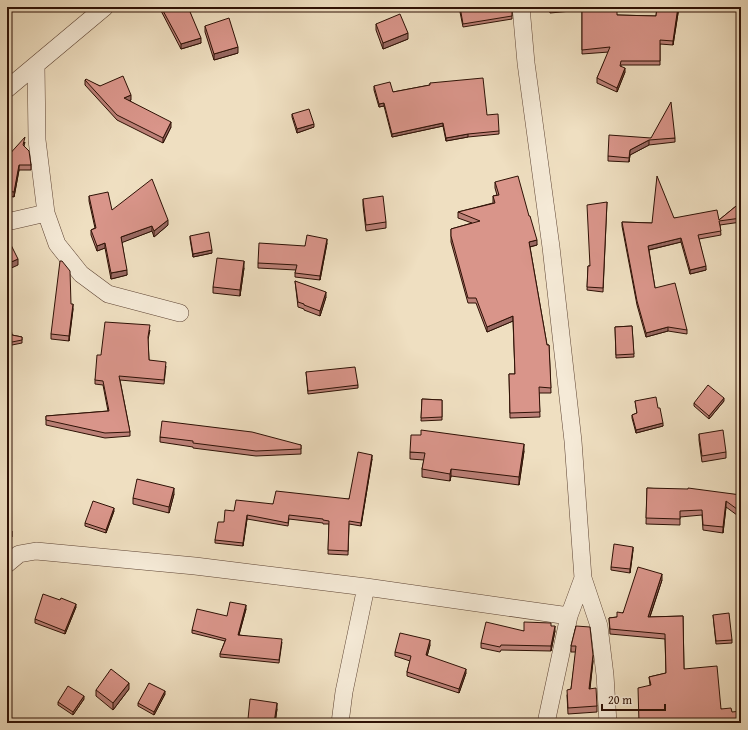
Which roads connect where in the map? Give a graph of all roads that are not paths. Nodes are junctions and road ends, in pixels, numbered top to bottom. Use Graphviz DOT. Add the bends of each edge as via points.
graph roads {
  1 [pos="105,7"];
  2 [pos="521,7"];
  3 [pos="36,65"];
  4 [pos="7,90"];
  5 [pos="46,213"];
  6 [pos="7,222"];
  7 [pos="180,313"];
  8 [pos="7,564"];
  9 [pos="583,578"];
  10 [pos="366,587"];
  11 [pos="569,616"];
  12 [pos="340,723"];
  13 [pos="546,723"];
  14 [pos="608,723"];
  1 -- 3 [label="street"];
  2 -- 9 [label="street" via="573,442"];
  3 -- 4 [label="street"];
  3 -- 5 [label="street" via="37,140"];
  5 -- 6 [label="street"];
  5 -- 7 [label="street" via="57,244 81,274 108,294"];
  8 -- 10 [label="street" via="19,554 36,551 195,566"];
  9 -- 11 [label="street"];
  9 -- 14 [label="street" via="599,626"];
  10 -- 11 [label="street"];
  10 -- 12 [label="street"];
  11 -- 13 [label="street"];
}
